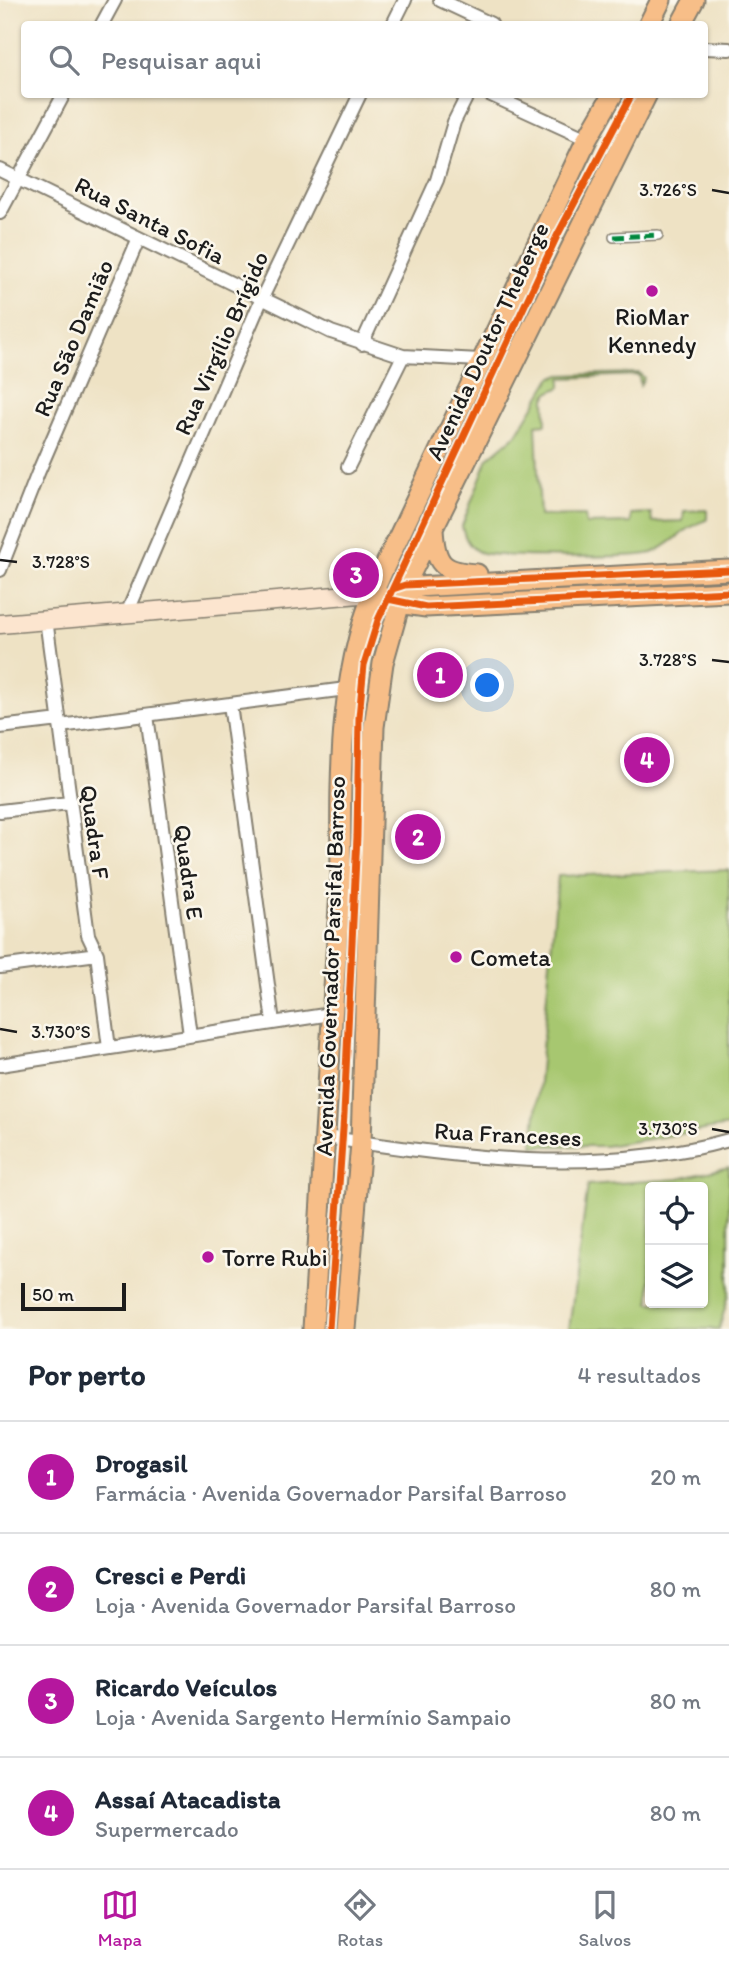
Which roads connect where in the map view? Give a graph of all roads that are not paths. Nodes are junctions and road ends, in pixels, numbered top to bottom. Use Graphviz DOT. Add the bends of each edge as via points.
graph roads {
  1 [pos="115,0"];
  2 [pos="405,0"];
  3 [pos="440,0"];
  4 [pos="661,0"];
  5 [pos="694,0"];
  6 [pos="104,21"];
  7 [pos="394,21"];
  8 [pos="485,21"];
  9 [pos="650,21"];
  10 [pos="683,21"];
  11 [pos="708,48"];
  12 [pos="729,49"];
  13 [pos="62,98"];
  14 [pos="358,98"];
  15 [pos="466,98"];
  16 [pos="498,98"];
  17 [pos="611,98"];
  18 [pos="645,98"];
  19 [pos="587,139"];
  20 [pos="0,170"];
  21 [pos="19,177"];
  22 [pos="0,213"];
  23 [pos="547,223"];
  24 [pos="658,235"];
  25 [pos="575,236"];
  26 [pos="614,237"];
  27 [pos="138,240"];
  28 [pos="262,298"];
  29 [pos="362,344"];
  30 [pos="403,356"];
  31 [pos="481,360"];
  32 [pos="348,467"];
  33 [pos="433,528"];
  34 [pos="0,570"];
  35 [pos="729,570"];
  36 [pos="541,580"];
  37 [pos="729,592"];
  38 [pos="372,593"];
  39 [pos="402,594"];
  40 [pos="128,611"];
  41 [pos="46,619"];
  42 [pos="0,624"];
  43 [pos="346,689"];
  44 [pos="230,704"];
  45 [pos="147,715"];
  46 [pos="60,723"];
  47 [pos="0,727"];
  48 [pos="69,803"];
  49 [pos="0,811"];
  50 [pos="97,954"];
  51 [pos="0,967"];
  52 [pos="331,1014"];
  53 [pos="273,1021"];
  54 [pos="190,1035"];
  55 [pos="109,1048"];
  56 [pos="0,1065"];
  57 [pos="326,1137"];
  58 [pos="729,1140"];
  59 [pos="361,1143"];
  60 [pos="313,1329"];
  61 [pos="345,1329"];
  1 -- 6 [label="street"];
  2 -- 7 [label="street"];
  3 -- 8 [label="street"];
  4 -- 9 [label="main road"];
  5 -- 10 [label="main road"];
  11 -- 12 [label="street"];
  13 -- 21 [label="street"];
  14 -- 28 [label="street, Rua Virgílio Brígido"];
  15 -- 29 [label="street" via="437,180"];
  16 -- 19 [label="street"];
  17 -- 19 [label="main road, Avenida Doutor Theberge"];
  18 -- 25 [label="main road, Avenida Doutor Theberge"];
  19 -- 23 [label="main road, Avenida Doutor Theberge"];
  20 -- 21 [label="street, Rua Santa Sofia"];
  21 -- 22 [label="street"];
  21 -- 27 [label="street, Rua Santa Sofia"];
  23 -- 25 [label="main road" via="557,236"];
  23 -- 31 [label="main road, Avenida Doutor Theberge"];
  24 -- 26 [label="street"];
  25 -- 33 [label="main road, Avenida Doutor Theberge"];
  27 -- 28 [label="street, Rua Santa Sofia"];
  27 -- 34 [label="street, Rua São Damião"];
  28 -- 29 [label="street, Rua Santa Sofia"];
  28 -- 40 [label="street, Rua Virgílio Brígido"];
  29 -- 30 [label="street, Rua Santa Sofia"];
  30 -- 31 [label="street, Rua Santa Sofia"];
  30 -- 32 [label="street"];
  31 -- 38 [label="main road, Avenida Doutor Theberge"];
  33 -- 36 [label="main road" via="434,549 447,569"];
  33 -- 39 [label="main road, Avenida Doutor Theberge"];
  35 -- 36 [label="main road"];
  36 -- 39 [label="main road"];
  37 -- 39 [label="main road" via="426,607"];
  38 -- 39 [label="main road"];
  38 -- 40 [label="main road"];
  38 -- 43 [label="main road, Avenida Governador Parsifal Barroso"];
  39 -- 59 [label="main road, Avenida Governador Parsifal Barroso" via="383,663 374,727"];
  40 -- 41 [label="main road"];
  41 -- 42 [label="main road"];
  41 -- 46 [label="street, Quadra F"];
  43 -- 44 [label="street"];
  43 -- 52 [label="main road, Avenida Governador Parsifal Barroso" via="341,874"];
  44 -- 45 [label="street"];
  44 -- 53 [label="street"];
  45 -- 46 [label="street"];
  45 -- 54 [label="street, Quadra E"];
  46 -- 47 [label="street"];
  46 -- 48 [label="street, Quadra F"];
  48 -- 49 [label="street"];
  48 -- 50 [label="street, Quadra F" via="88,935"];
  50 -- 51 [label="street"];
  50 -- 55 [label="street, Quadra F"];
  52 -- 53 [label="street"];
  52 -- 57 [label="main road, Avenida Governador Parsifal Barroso"];
  53 -- 54 [label="street"];
  54 -- 55 [label="street"];
  55 -- 56 [label="street"];
  57 -- 59 [label="street, Rua Franceses"];
  57 -- 60 [label="main road, Avenida Governador Parsifal Barroso"];
  58 -- 59 [label="street, Rua Franceses" via="641,1156 549,1161"];
  59 -- 61 [label="main road, Avenida Governador Parsifal Barroso"];
}
